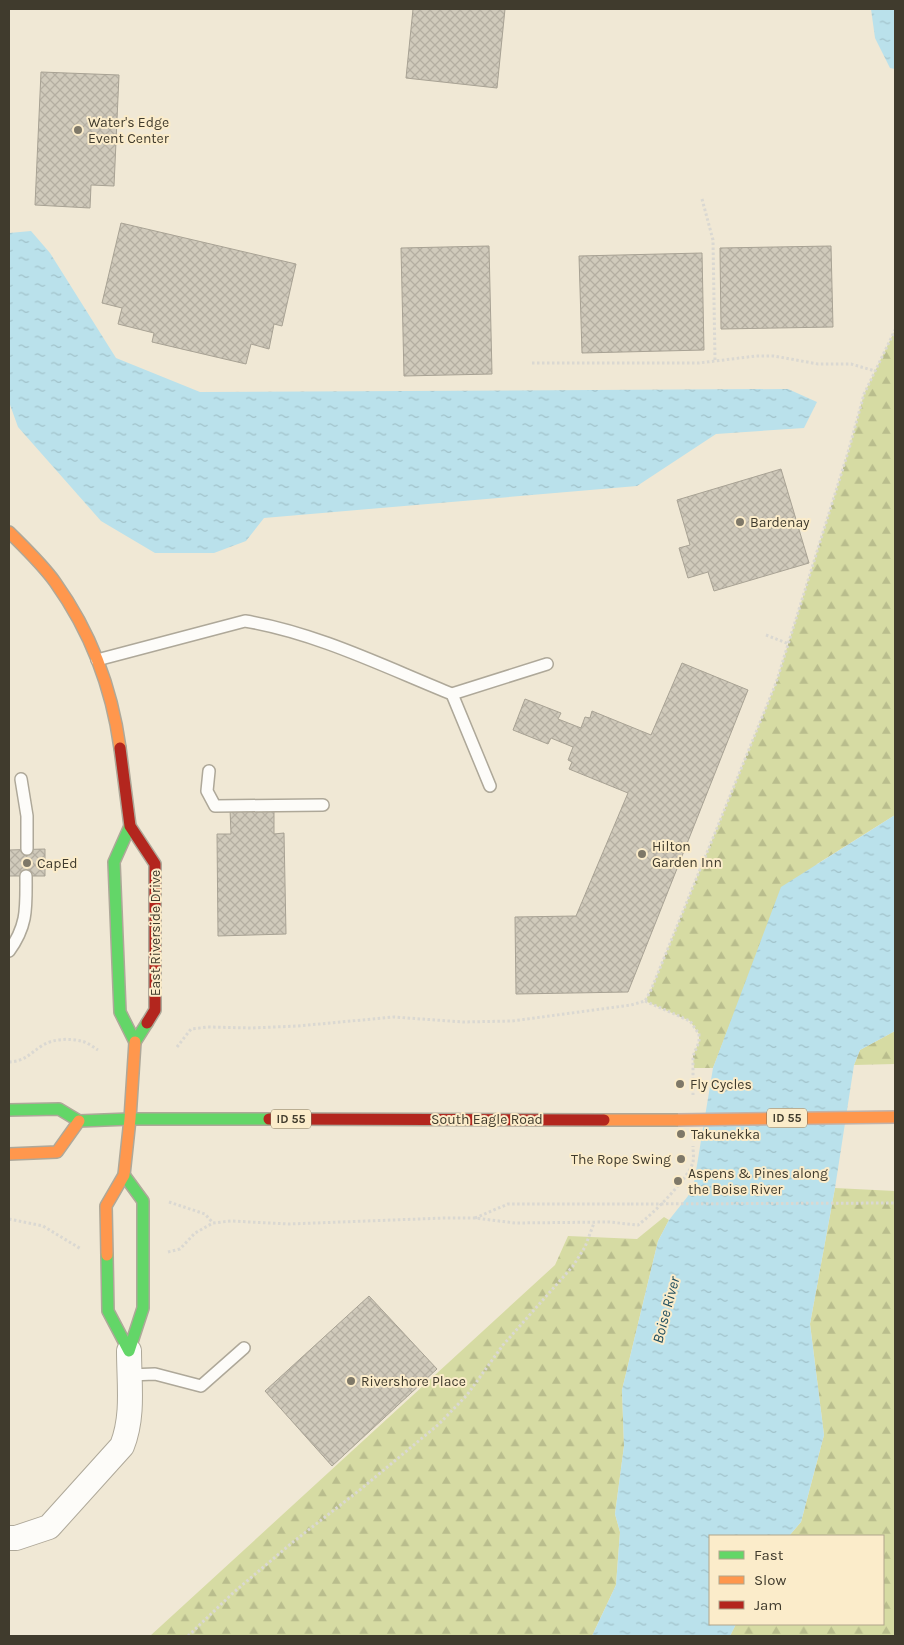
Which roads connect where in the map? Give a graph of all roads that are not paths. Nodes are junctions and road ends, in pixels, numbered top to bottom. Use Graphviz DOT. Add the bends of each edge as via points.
graph roads {
  1 [pos="9,532"];
  2 [pos="97,660"];
  3 [pos="547,664"];
  4 [pos="452,694"];
  5 [pos="209,771"];
  6 [pos="21,779"];
  7 [pos="490,786"];
  8 [pos="323,805"];
  9 [pos="130,826"];
  10 [pos="27,850"];
  11 [pos="26,876"];
  12 [pos="9,951"];
  13 [pos="135,1042"];
  14 [pos="9,1110"];
  15 [pos="895,1117"];
  16 [pos="130,1119"];
  17 [pos="79,1121"];
  18 [pos="9,1154"];
  19 [pos="124,1176"];
  20 [pos="244,1348"];
  21 [pos="130,1351"];
  22 [pos="130,1375"];
  23 [pos="9,1538"];
  1 -- 2 [label="main road, East Riverside Drive" via="55,582 74,612"];
  2 -- 4 [label="lane" via="245,621 321,640"];
  2 -- 9 [label="main road, East Riverside Drive" via="106,682 117,729"];
  3 -- 4 [label="lane"];
  4 -- 7 [label="lane"];
  5 -- 8 [label="lane" via="207,791 215,806"];
  6 -- 10 [label="lane"];
  9 -- 13 [label="main road" via="114,862 120,1012"];
  9 -- 13 [label="main road, East Riverside Drive" via="155,864 155,1010"];
  11 -- 12 [label="lane" via="24,921 19,938"];
  13 -- 16 [label="main road, East Riverside Drive"];
  14 -- 17 [label="main road" via="60,1109"];
  15 -- 16 [label="main road, South Eagle Road / ID 55, bridge"];
  16 -- 17 [label="main road, South Eagle Road / ID 55"];
  16 -- 19 [label="main road, East Riverside Drive"];
  17 -- 18 [label="main road" via="57,1152"];
  19 -- 21 [label="main road" via="143,1201 143,1308"];
  19 -- 21 [label="main road" via="106,1206 108,1311"];
  20 -- 22 [label="lane" via="201,1386 155,1374"];
  21 -- 22 [label="street"];
  22 -- 23 [label="street" via="128,1430 122,1446 49,1527"];
}
